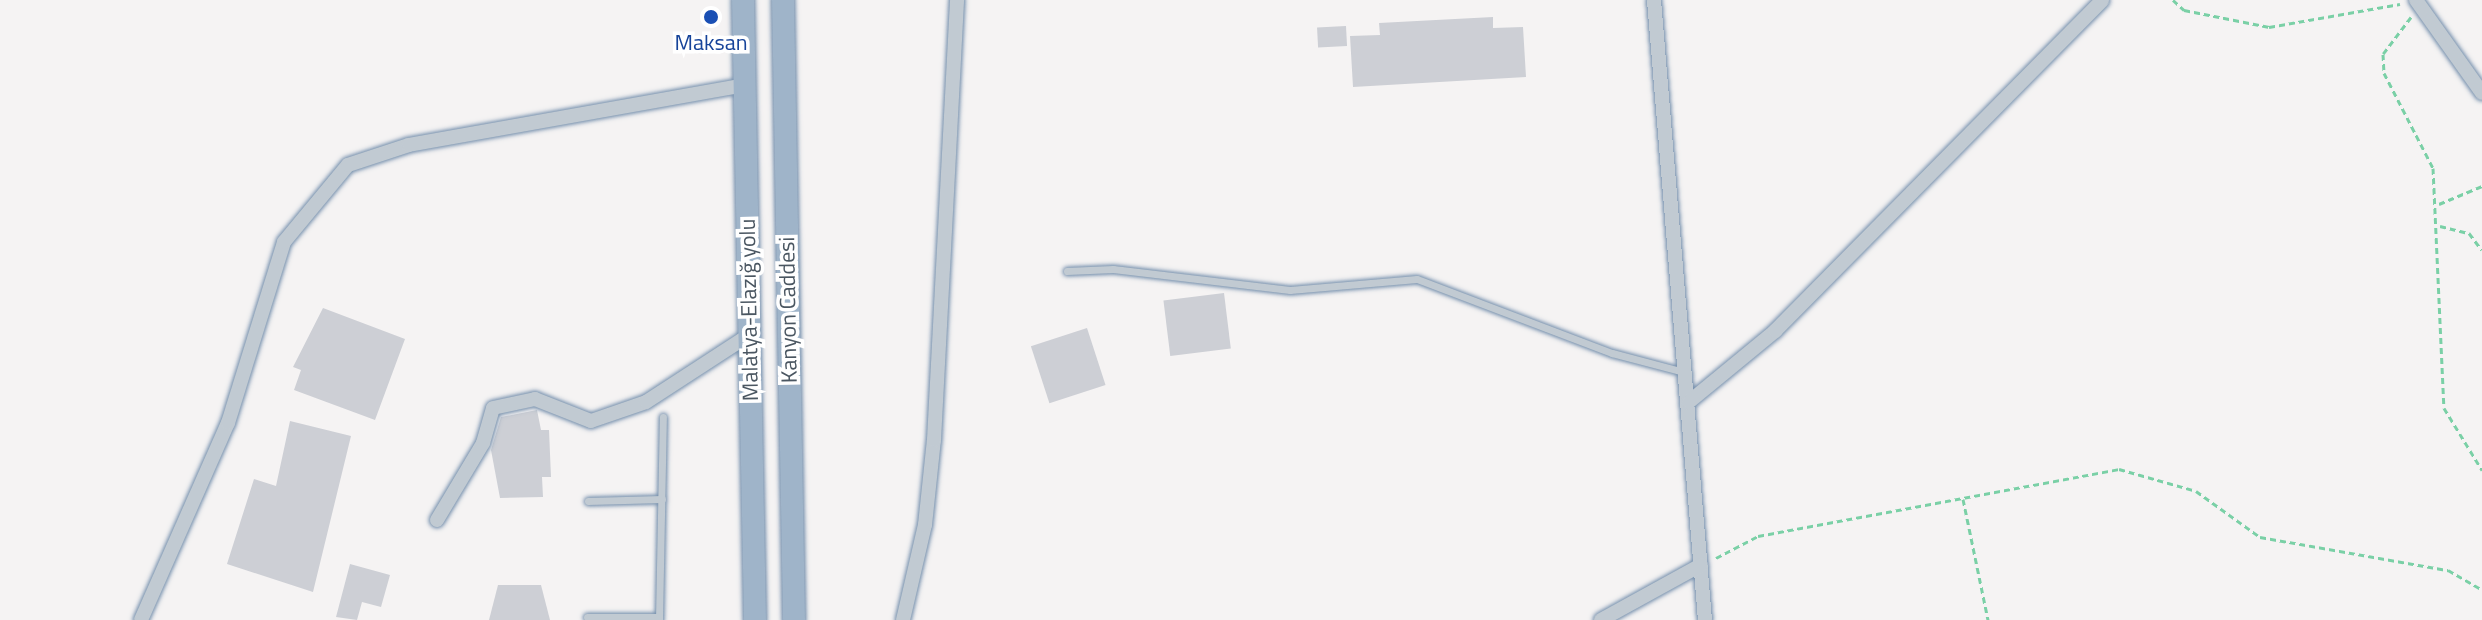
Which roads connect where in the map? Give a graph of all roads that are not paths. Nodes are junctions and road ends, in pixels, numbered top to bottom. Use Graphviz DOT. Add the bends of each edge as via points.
graph roads {
  1 [pos="743,0"];
  2 [pos="783,0"];
  3 [pos="957,0"];
  4 [pos="1654,0"];
  5 [pos="2102,0"];
  6 [pos="2419,1"];
  7 [pos="745,85"];
  8 [pos="2482,93"];
  9 [pos="1067,271"];
  10 [pos="749,335"];
  11 [pos="1686,372"];
  12 [pos="1689,402"];
  13 [pos="663,417"];
  14 [pos="662,499"];
  15 [pos="588,501"];
  16 [pos="437,520"];
  17 [pos="1701,565"];
  18 [pos="587,617"];
  19 [pos="659,618"];
  20 [pos="141,620"];
  21 [pos="755,620"];
  22 [pos="794,620"];
  23 [pos="903,620"];
  24 [pos="1601,620"];
  25 [pos="1705,620"];
  1 -- 7 [label="highway, Malatya-Elazığ yolu"];
  2 -- 22 [label="highway, Kanyon Caddesi"];
  3 -- 23 [label="street" via="934,440 925,525"];
  4 -- 11 [label="street"];
  5 -- 12 [label="street" via="1775,331"];
  6 -- 8 [label="street"];
  7 -- 10 [label="highway, Malatya-Elazığ yolu"];
  7 -- 20 [label="street" via="424,142 348,165 284,242 228,423"];
  9 -- 11 [label="lane" via="1113,269 1290,290 1417,279 1612,353"];
  10 -- 16 [label="street" via="646,402 591,421 535,399 493,408 483,443"];
  10 -- 21 [label="highway, Malatya-Elazığ yolu"];
  11 -- 12 [label="street"];
  12 -- 17 [label="street"];
  13 -- 14 [label="lane"];
  14 -- 15 [label="lane"];
  14 -- 19 [label="lane"];
  17 -- 24 [label="street"];
  17 -- 25 [label="street"];
  18 -- 19 [label="lane"];
}
